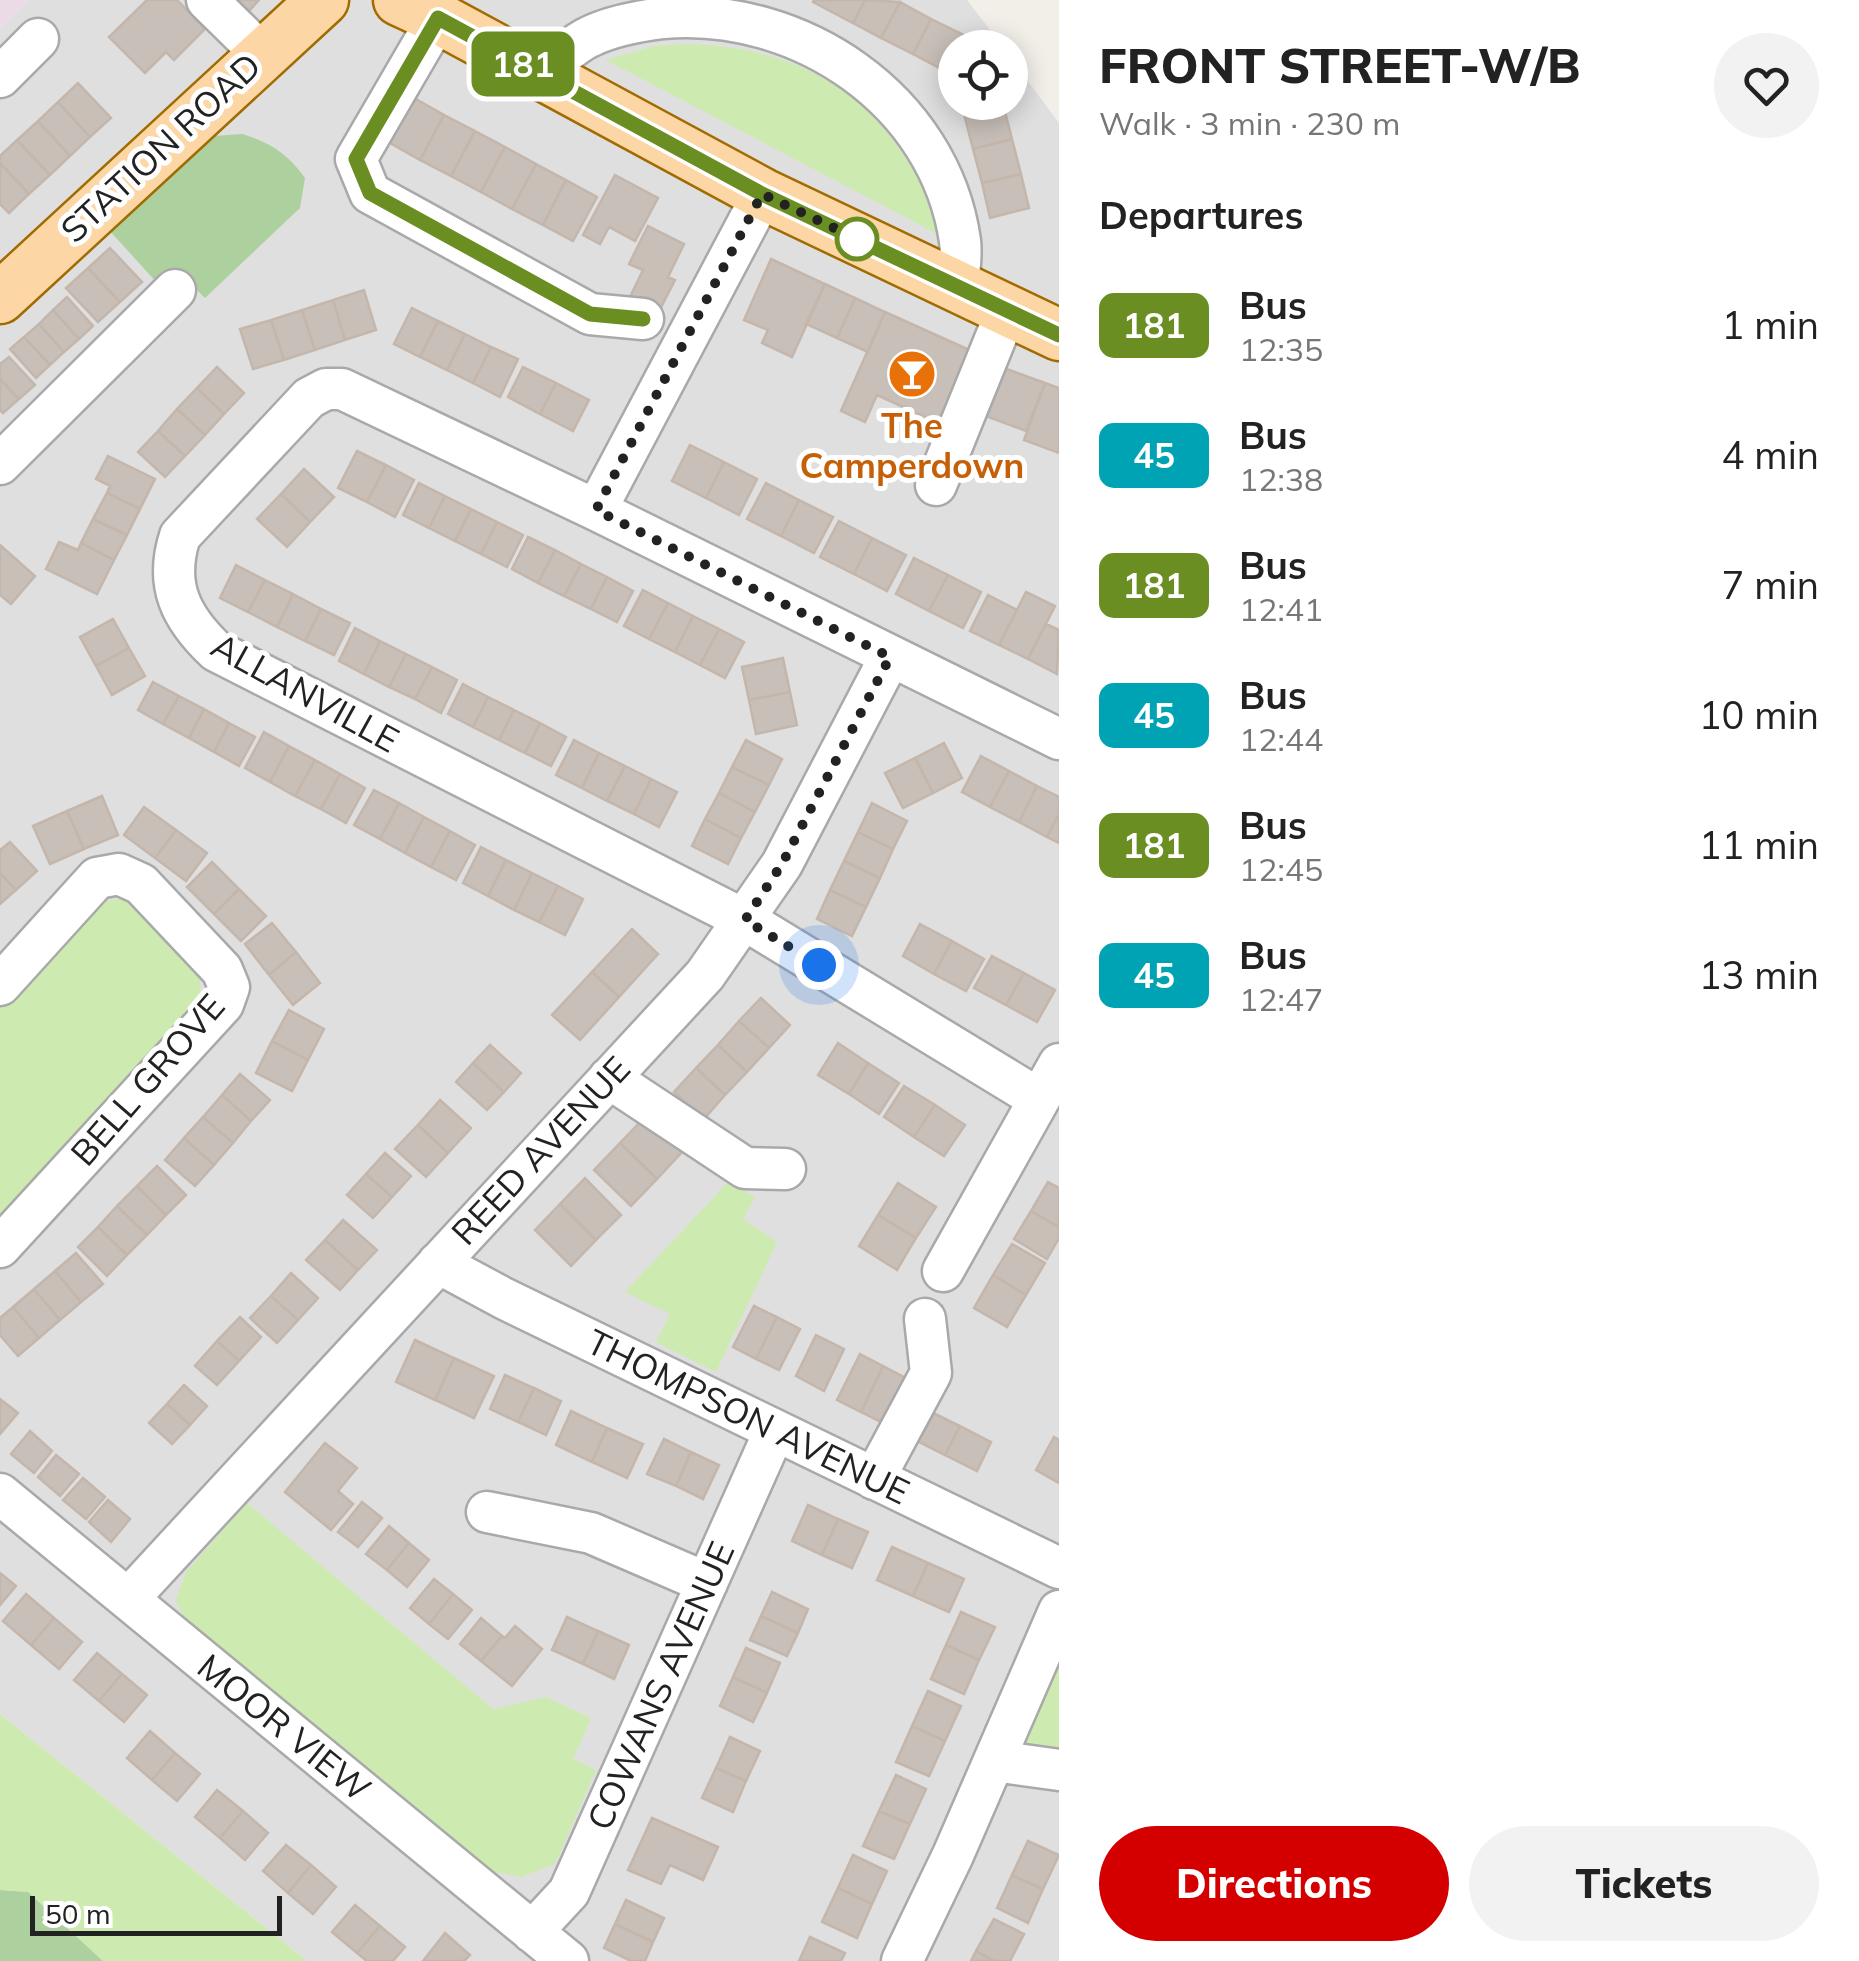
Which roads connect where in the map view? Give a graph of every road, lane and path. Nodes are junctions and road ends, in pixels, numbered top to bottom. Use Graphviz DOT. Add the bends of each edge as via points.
graph roads {
  1 [pos="206,0"];
  2 [pos="323,0"];
  3 [pos="418,9"];
  4 [pos="38,38"];
  5 [pos="262,54"];
  6 [pos="540,74"];
  7 [pos="0,77"];
  8 [pos="762,194"];
  9 [pos="958,286"];
  10 [pos="175,290"];
  11 [pos="0,298"];
  12 [pos="1007,310"];
  13 [pos="643,319"];
  14 [pos="1059,335"];
  15 [pos="0,464"];
  16 [pos="936,485"];
  17 [pos="596,510"];
  18 [pos="890,657"];
  19 [pos="1059,739"];
  20 [pos="745,920"];
  21 [pos="0,985"];
  22 [pos="1059,1064"];
  23 [pos="609,1078"];
  24 [pos="1039,1099"];
  25 [pos="785,1169"];
  26 [pos="0,1247"];
  27 [pos="438,1263"];
  28 [pos="943,1271"];
  29 [pos="925,1319"];
  30 [pos="775,1430"];
  31 [pos="874,1478"];
  32 [pos="0,1494"];
  33 [pos="486,1512"];
  34 [pos="1059,1568"];
  35 [pos="707,1583"];
  36 [pos="128,1599"];
  37 [pos="1059,1611"];
  38 [pos="994,1760"];
  39 [pos="1059,1770"];
  40 [pos="532,1932"];
  41 [pos="568,1961"];
  42 [pos="902,1961"];
  1 -- 5 [label="street"];
  2 -- 5 [label="main road, STATION ROAD"];
  3 -- 6 [label="main road"];
  3 -- 13 [label="street" via="356,159 370,193 590,314"];
  4 -- 7 [label="street"];
  5 -- 11 [label="main road, STATION ROAD"];
  6 -- 8 [label="main road"];
  6 -- 9 [label="street" via="588,37 683,16 748,22 810,44 872,84 920,140 952,208 961,243"];
  8 -- 9 [label="main road"];
  8 -- 17 [label="street"];
  9 -- 12 [label="main road"];
  10 -- 15 [label="street"];
  12 -- 14 [label="main road"];
  12 -- 16 [label="street"];
  17 -- 18 [label="street, ALLANVILLE"];
  17 -- 20 [label="street, ALLANVILLE" via="358,394 326,389 309,398 180,536 172,583 188,622 216,651"];
  18 -- 19 [label="street, ALLANVILLE"];
  18 -- 20 [label="street, REED AVENUE" via="782,864"];
  20 -- 23 [label="street, REED AVENUE" via="705,975"];
  20 -- 24 [label="street"];
  21 -- 26 [label="street, BELL GROVE" via="98,878 119,874 140,884 222,970 229,987 223,1004"];
  22 -- 24 [label="street"];
  23 -- 25 [label="street" via="744,1168"];
  23 -- 27 [label="street, REED AVENUE"];
  24 -- 28 [label="street"];
  27 -- 30 [label="street, THOMPSON AVENUE"];
  27 -- 36 [label="street, REED AVENUE"];
  29 -- 31 [label="street" via="931,1373"];
  30 -- 31 [label="street, THOMPSON AVENUE"];
  30 -- 35 [label="street, COWANS AVENUE"];
  31 -- 34 [label="street, THOMPSON AVENUE"];
  32 -- 36 [label="street, MOOR VIEW"];
  33 -- 35 [label="street" via="591,1532"];
  35 -- 40 [label="street, COWANS AVENUE" via="569,1892"];
  36 -- 40 [label="street, MOOR VIEW"];
  37 -- 38 [label="street"];
  38 -- 39 [label="street"];
  38 -- 42 [label="street"];
  40 -- 41 [label="street, MOOR VIEW"];
}
